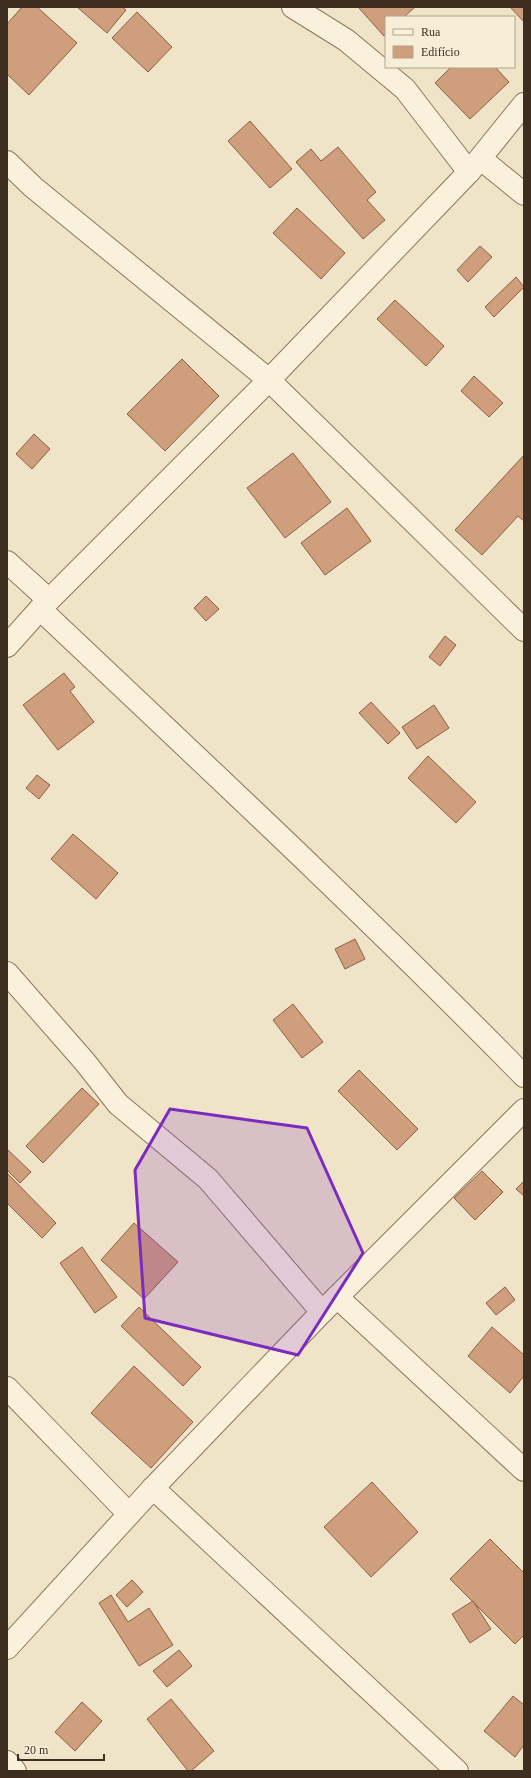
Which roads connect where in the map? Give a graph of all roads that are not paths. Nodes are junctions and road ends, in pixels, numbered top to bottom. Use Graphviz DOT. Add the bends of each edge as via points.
graph roads {
  1 [pos="293,7"];
  2 [pos="524,104"];
  3 [pos="7,162"];
  4 [pos="475,165"];
  5 [pos="524,194"];
  6 [pos="269,380"];
  7 [pos="7,562"];
  8 [pos="45,604"];
  9 [pos="524,630"];
  10 [pos="7,646"];
  11 [pos="7,973"];
  12 [pos="524,1076"];
  13 [pos="524,1110"];
  14 [pos="329,1304"];
  15 [pos="7,1388"];
  16 [pos="524,1470"];
  17 [pos="153,1488"];
  18 [pos="130,1514"];
  19 [pos="7,1648"];
  20 [pos="7,1762"];
  21 [pos="15,1771"];
  22 [pos="458,1771"];
  1 -- 4 [label="street" via="346,40 405,89"];
  2 -- 4 [label="street"];
  3 -- 6 [label="street"];
  4 -- 5 [label="street"];
  4 -- 6 [label="street"];
  6 -- 8 [label="street"];
  6 -- 9 [label="street"];
  7 -- 8 [label="street"];
  8 -- 10 [label="street"];
  8 -- 12 [label="street" via="439,989"];
  11 -- 14 [label="street" via="118,1104 208,1179"];
  13 -- 14 [label="street"];
  14 -- 16 [label="street"];
  14 -- 17 [label="street"];
  15 -- 18 [label="street"];
  17 -- 18 [label="street"];
  17 -- 22 [label="street"];
  18 -- 19 [label="street"];
  20 -- 21 [label="street"];
}
